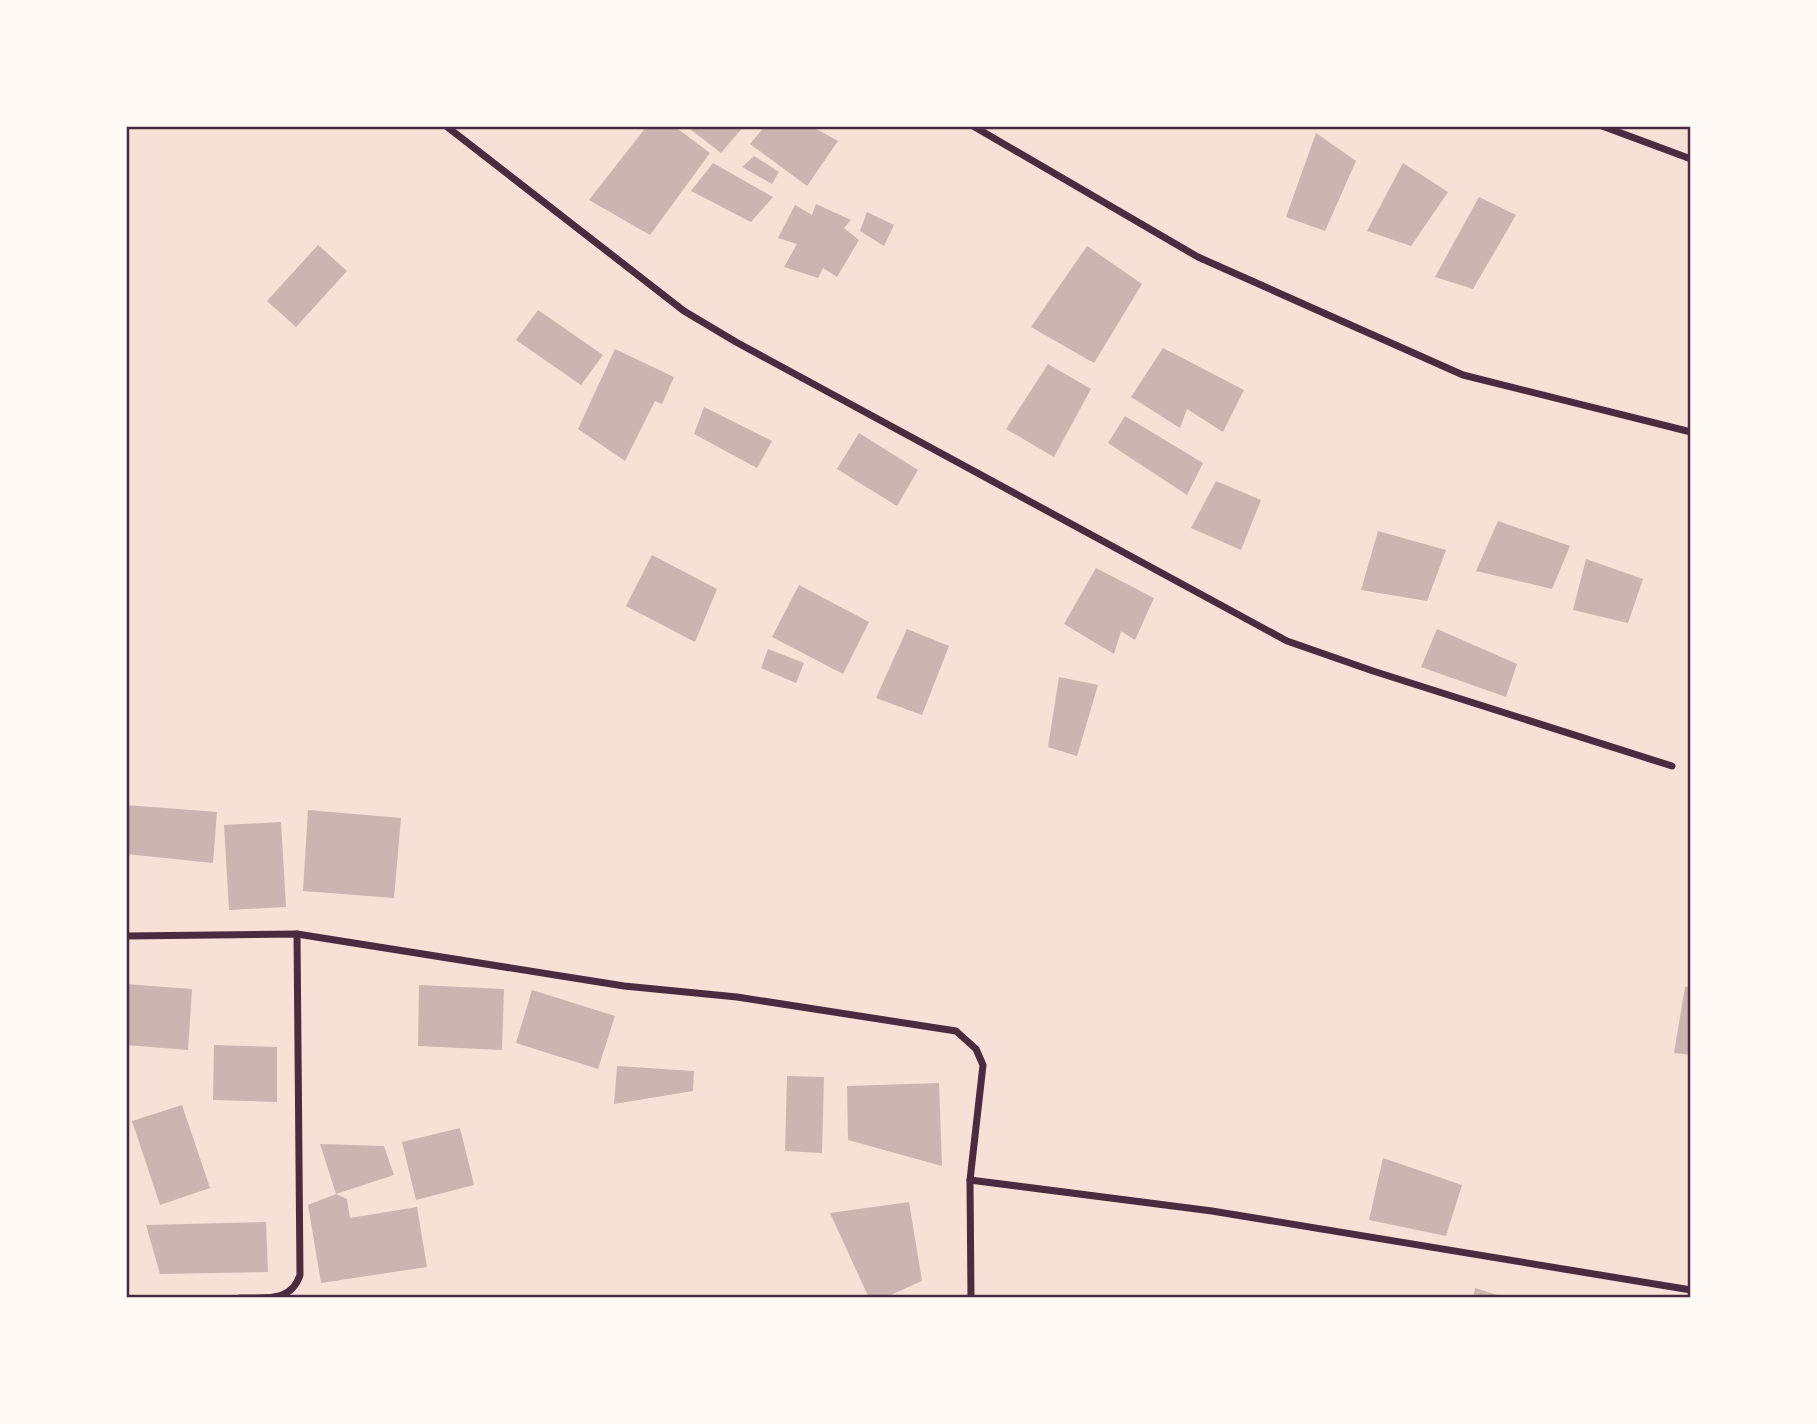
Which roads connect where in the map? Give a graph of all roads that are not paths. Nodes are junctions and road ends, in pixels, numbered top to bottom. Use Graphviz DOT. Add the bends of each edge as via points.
graph roads {
  1 [pos="446,126"];
  2 [pos="973,126"];
  3 [pos="1602,126"];
  4 [pos="1691,159"];
  5 [pos="1691,432"];
  6 [pos="1672,766"];
  7 [pos="297,934"];
  8 [pos="126,936"];
  9 [pos="970,1180"];
  10 [pos="1691,1290"];
  11 [pos="240,1298"];
  12 [pos="971,1298"];
  1 -- 6 [label="street" via="684,311 1287,640"];
  2 -- 5 [label="street" via="1198,257 1463,375"];
  3 -- 4 [label="street"];
  7 -- 8 [label="street"];
  7 -- 9 [label="street" via="624,986 737,997 956,1031 976,1049 983,1065"];
  7 -- 11 [label="street" via="300,1275 296,1288 284,1297"];
  9 -- 10 [label="street" via="1212,1211"];
  9 -- 12 [label="street"];
}
